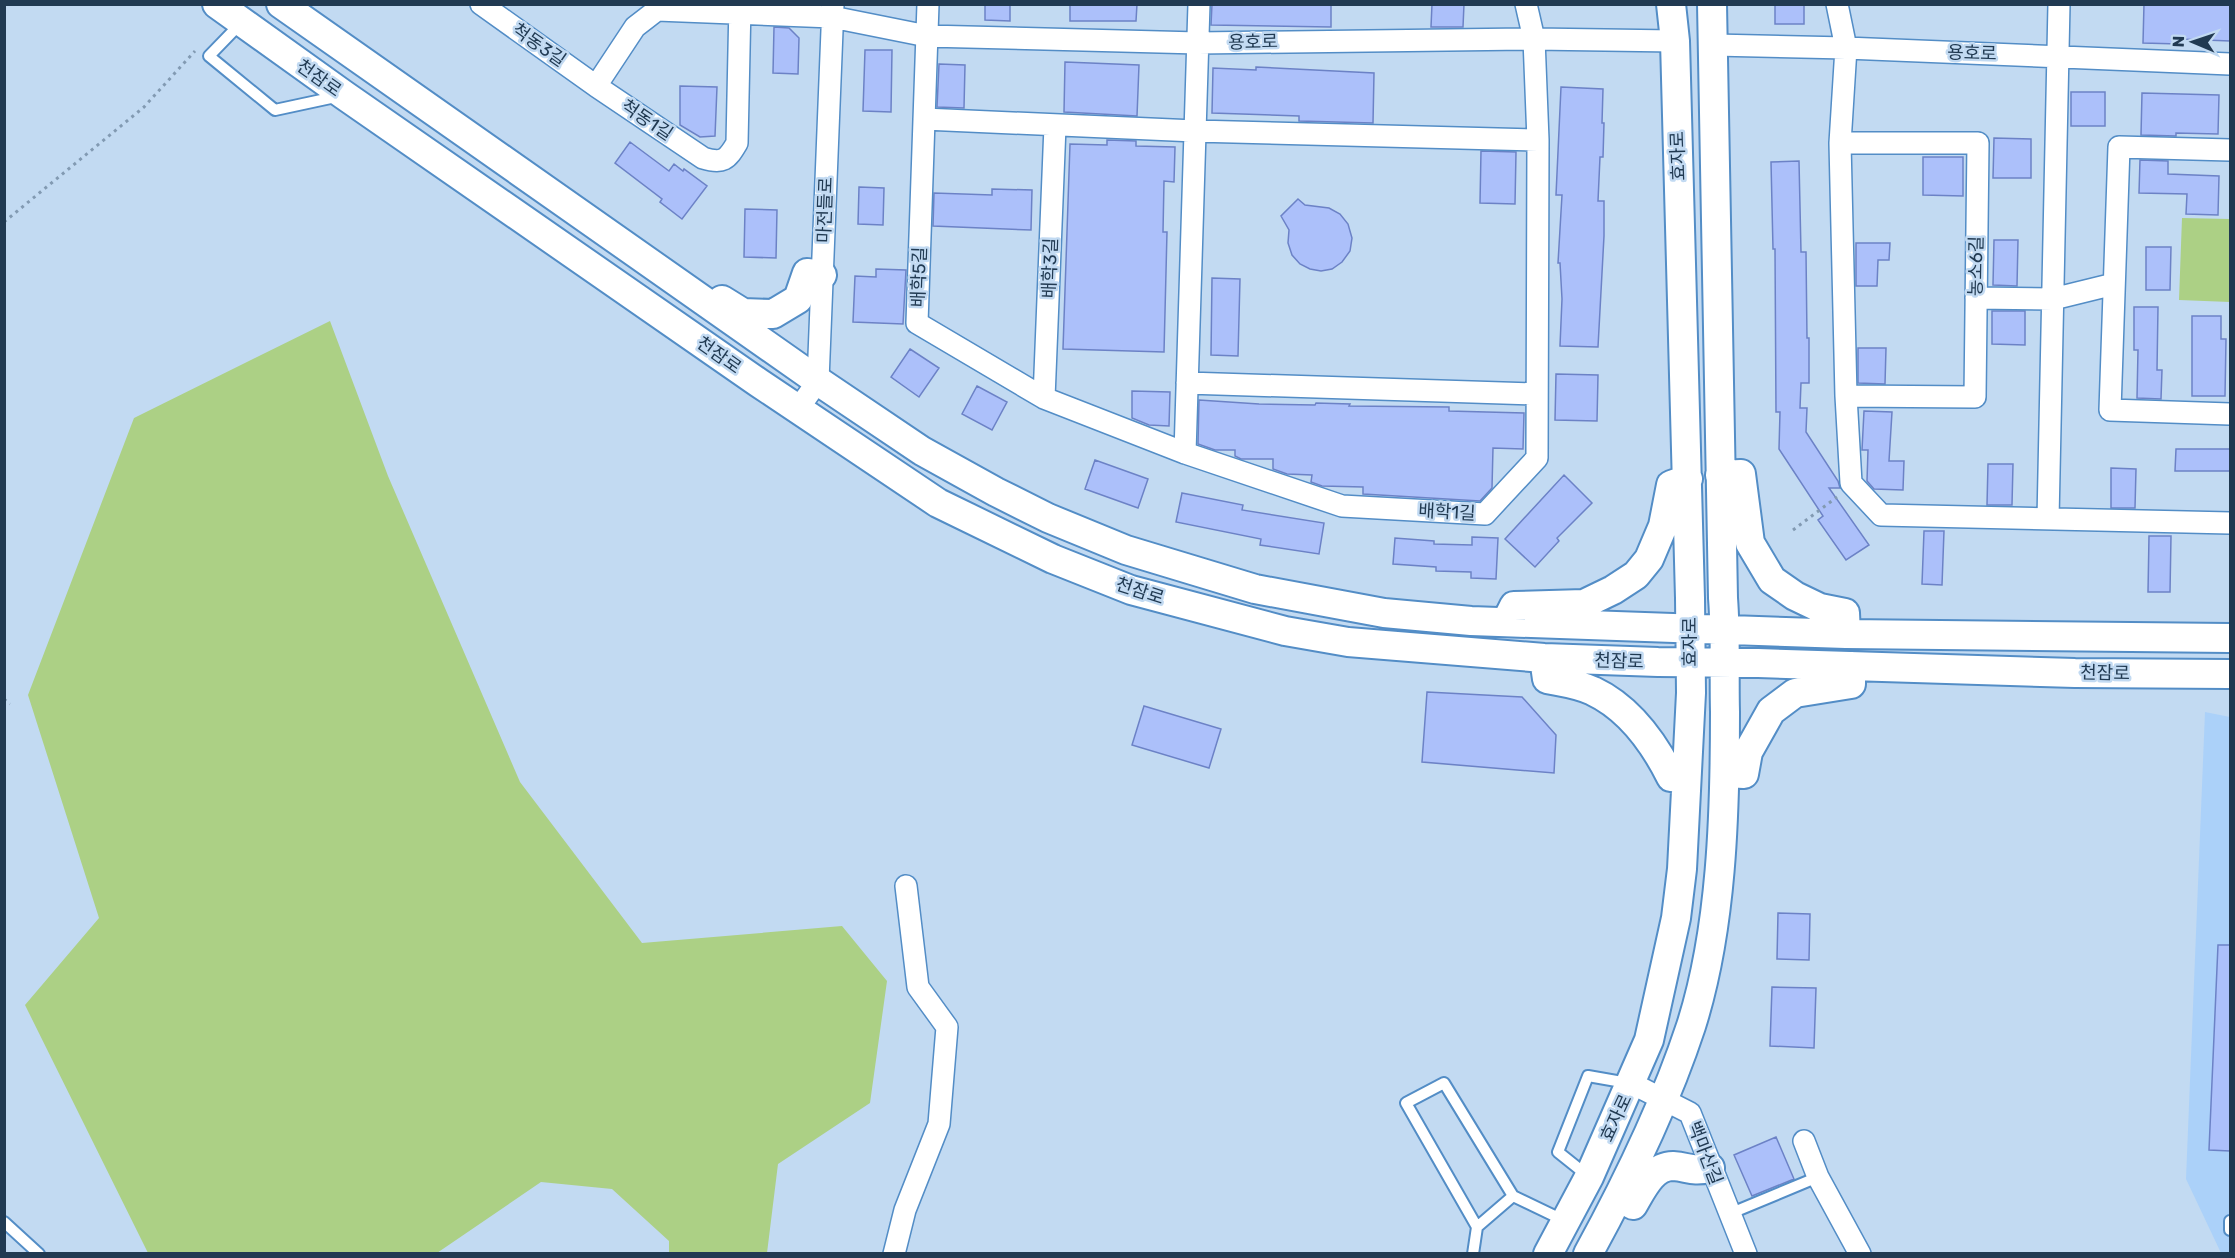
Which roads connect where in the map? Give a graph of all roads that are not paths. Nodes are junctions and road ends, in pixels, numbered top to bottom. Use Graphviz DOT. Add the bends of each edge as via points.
graph roads {
  1 [pos="217,4"];
  2 [pos="281,4"];
  3 [pos="481,4"];
  4 [pos="928,4"];
  5 [pos="1199,4"];
  6 [pos="1526,4"];
  7 [pos="1671,4"];
  8 [pos="1712,4"];
  9 [pos="1837,4"];
  10 [pos="2059,4"];
  11 [pos="739,8"];
  12 [pos="832,11"];
  13 [pos="241,22"];
  14 [pos="927,36"];
  15 [pos="1534,39"];
  16 [pos="1675,41"];
  17 [pos="1198,43"];
  18 [pos="1714,45"];
  19 [pos="1846,48"];
  20 [pos="2057,56"];
  21 [pos="2230,64"];
  22 [pos="596,86"];
  23 [pos="344,95"];
  24 [pos="924,119"];
  25 [pos="1055,126"];
  26 [pos="1195,131"];
  27 [pos="1538,140"];
  28 [pos="1840,143"];
  29 [pos="2230,150"];
  30 [pos="822,275"];
  31 [pos="2114,284"];
  32 [pos="1976,298"];
  33 [pos="2053,299"];
  34 [pos="710,305"];
  35 [pos="818,381"];
  36 [pos="1187,383"];
  37 [pos="1537,394"];
  38 [pos="1846,396"];
  39 [pos="1044,398"];
  40 [pos="798,409"];
  41 [pos="2230,414"];
  42 [pos="1185,453"];
  43 [pos="1720,475"];
  44 [pos="1688,478"];
  45 [pos="2048,519"];
  46 [pos="2230,523"];
  47 [pos="1506,624"];
  48 [pos="1689,628"];
  49 [pos="1725,629"];
  50 [pos="1846,634"];
  51 [pos="2230,639"];
  52 [pos="1544,658"];
  53 [pos="1690,661"];
  54 [pos="1725,662"];
  55 [pos="1851,666"];
  56 [pos="2230,674"];
  57 [pos="1725,773"];
  58 [pos="1685,778"];
  59 [pos="906,886"];
  60 [pos="1631,1083"];
  61 [pos="1663,1100"];
  62 [pos="1804,1141"];
  63 [pos="1710,1168"];
  64 [pos="1589,1177"];
  65 [pos="1818,1177"];
  66 [pos="1513,1196"];
  67 [pos="1619,1197"];
  68 [pos="1729,1214"];
  69 [pos="1565,1221"];
  70 [pos="2230,1221"];
  71 [pos="4,1222"];
  72 [pos="1477,1227"];
  73 [pos="2230,1230"];
  74 [pos="39,1254"];
  75 [pos="894,1254"];
  76 [pos="1473,1254"];
  77 [pos="1548,1254"];
  78 [pos="1588,1254"];
  79 [pos="1746,1254"];
  80 [pos="1860,1254"];
  1 -- 13 [label="street, 천잠로"];
  2 -- 34 [label="street, 천잠로"];
  3 -- 22 [label="street, 척동3길"];
  4 -- 14 [label="street, 배학5길"];
  5 -- 17 [label="street"];
  6 -- 15 [label="street, 배학1길"];
  7 -- 16 [label="street, 효자로"];
  8 -- 18 [label="street, 효자로"];
  9 -- 19 [label="street"];
  10 -- 20 [label="street"];
  11 -- 12 [label="street, 용호로"];
  11 -- 22 [label="street" via="657,10 635,27"];
  11 -- 22 [label="street, 척동1길" via="737,142 729,157 717,162 703,158"];
  12 -- 14 [label="street, 용호로"];
  12 -- 30 [label="street, 마전들로"];
  13 -- 23 [label="street, 천잠로"];
  13 -- 23 [label="lane" via="209,56 275,110"];
  14 -- 17 [label="street, 용호로"];
  14 -- 24 [label="street, 배학5길"];
  15 -- 16 [label="street, 용호로"];
  15 -- 17 [label="street, 용호로"];
  15 -- 27 [label="street, 배학1길"];
  16 -- 44 [label="street, 효자로"];
  17 -- 26 [label="street"];
  18 -- 19 [label="street, 용호로"];
  18 -- 43 [label="street, 효자로"];
  19 -- 20 [label="street, 용호로"];
  19 -- 28 [label="street"];
  20 -- 21 [label="street, 용호로"];
  20 -- 33 [label="street"];
  23 -- 40 [label="street, 천잠로"];
  24 -- 25 [label="street"];
  24 -- 39 [label="street, 배학5길" via="917,323"];
  25 -- 26 [label="street"];
  25 -- 39 [label="street, 배학3길"];
  26 -- 27 [label="street"];
  26 -- 36 [label="street"];
  27 -- 37 [label="street, 배학1길"];
  28 -- 32 [label="street, 농소6길" via="1978,143"];
  28 -- 38 [label="street"];
  29 -- 31 [label="street" via="2119,147"];
  30 -- 34 [label="street" via="807,273 798,299 773,314 743,313 717,297"];
  30 -- 35 [label="street, 마전들로"];
  31 -- 33 [label="street"];
  31 -- 41 [label="street" via="2110,410"];
  32 -- 33 [label="street"];
  32 -- 38 [label="street, 농소6길" via="1975,397"];
  33 -- 45 [label="street"];
  34 -- 35 [label="street, 천잠로"];
  35 -- 40 [label="street"];
  35 -- 47 [label="street, 천잠로" via="922,451 996,492 1126,550 1255,589 1384,614"];
  36 -- 37 [label="street"];
  36 -- 42 [label="street"];
  37 -- 42 [label="street, 배학1길" via="1537,458 1485,514 1342,506"];
  38 -- 45 [label="street" via="1851,483 1881,515"];
  39 -- 42 [label="street"];
  40 -- 52 [label="street, 천잠로" via="938,503 1053,559 1131,590 1286,631 1348,642"];
  43 -- 49 [label="street, 효자로"];
  43 -- 50 [label="street" via="1741,474 1750,543 1772,580 1820,608 1845,612"];
  44 -- 47 [label="street" via="1671,485 1663,526 1649,559 1636,575 1584,604 1514,606"];
  44 -- 48 [label="street, 효자로"];
  45 -- 46 [label="street"];
  47 -- 48 [label="street, 천잠로"];
  48 -- 49 [label="street, 천잠로"];
  48 -- 53 [label="street, 효자로"];
  49 -- 50 [label="street, 천잠로"];
  49 -- 54 [label="street, 효자로"];
  50 -- 51 [label="street, 천잠로"];
  52 -- 53 [label="street, 천잠로"];
  52 -- 58 [label="street" via="1547,679 1593,691 1616,705 1657,749 1671,777"];
  53 -- 54 [label="street, 천잠로"];
  53 -- 58 [label="street, 효자로"];
  54 -- 55 [label="street, 천잠로"];
  54 -- 57 [label="street, 효자로"];
  55 -- 56 [label="street, 천잠로"];
  55 -- 57 [label="street" via="1851,684 1795,693 1771,711 1748,752 1744,774"];
  57 -- 61 [label="street, 효자로" via="1717,892 1704,975 1691,1026"];
  58 -- 60 [label="street, 효자로" via="1684,848 1676,918 1648,1040"];
  59 -- 75 [label="street" via="918,987 947,1027 939,1124 905,1210"];
  60 -- 61 [label="street, 백마산길"];
  60 -- 64 [label="street, 효자로"];
  60 -- 64 [label="lane" via="1588,1076 1558,1152"];
  61 -- 63 [label="street, 백마산길" via="1690,1113"];
  61 -- 67 [label="street, 효자로"];
  62 -- 65 [label="street"];
  63 -- 67 [label="street" via="1695,1171 1670,1166 1651,1177 1633,1204"];
  63 -- 68 [label="street, 백마산길"];
  64 -- 69 [label="street, 효자로"];
  65 -- 68 [label="lane"];
  65 -- 80 [label="street"];
  66 -- 69 [label="lane"];
  66 -- 72 [label="lane"];
  66 -- 72 [label="lane" via="1444,1083 1406,1103"];
  67 -- 78 [label="street, 효자로"];
  68 -- 79 [label="street, 백마산길"];
  69 -- 77 [label="street, 효자로"];
  70 -- 73 [label="lane"];
  71 -- 74 [label="lane"];
  72 -- 76 [label="lane"];
}
